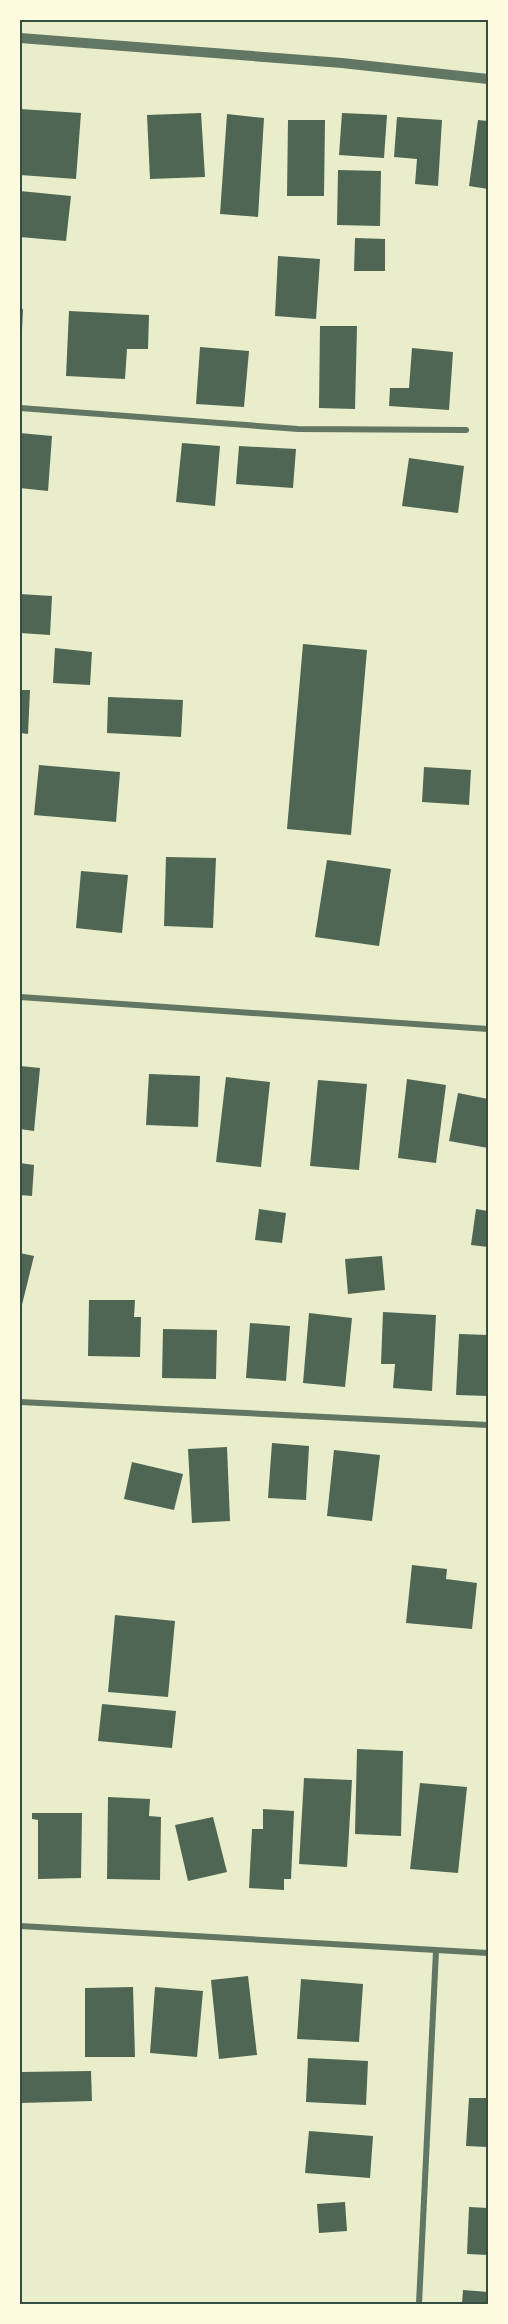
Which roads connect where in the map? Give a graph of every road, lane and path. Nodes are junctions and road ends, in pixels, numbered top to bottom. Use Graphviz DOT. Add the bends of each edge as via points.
graph roads {
  1 [pos="20,38"];
  2 [pos="489,79"];
  3 [pos="20,408"];
  4 [pos="466,430"];
  5 [pos="20,997"];
  6 [pos="489,1029"];
  7 [pos="20,1402"];
  8 [pos="489,1425"];
  9 [pos="20,1926"];
  10 [pos="436,1951"];
  11 [pos="489,1953"];
  12 [pos="419,2304"];
  1 -- 2 [label="street" via="342,63"];
  3 -- 4 [label="street" via="298,429"];
  5 -- 6 [label="street"];
  7 -- 8 [label="street"];
  9 -- 10 [label="street"];
  10 -- 11 [label="street"];
  10 -- 12 [label="street"];
}
